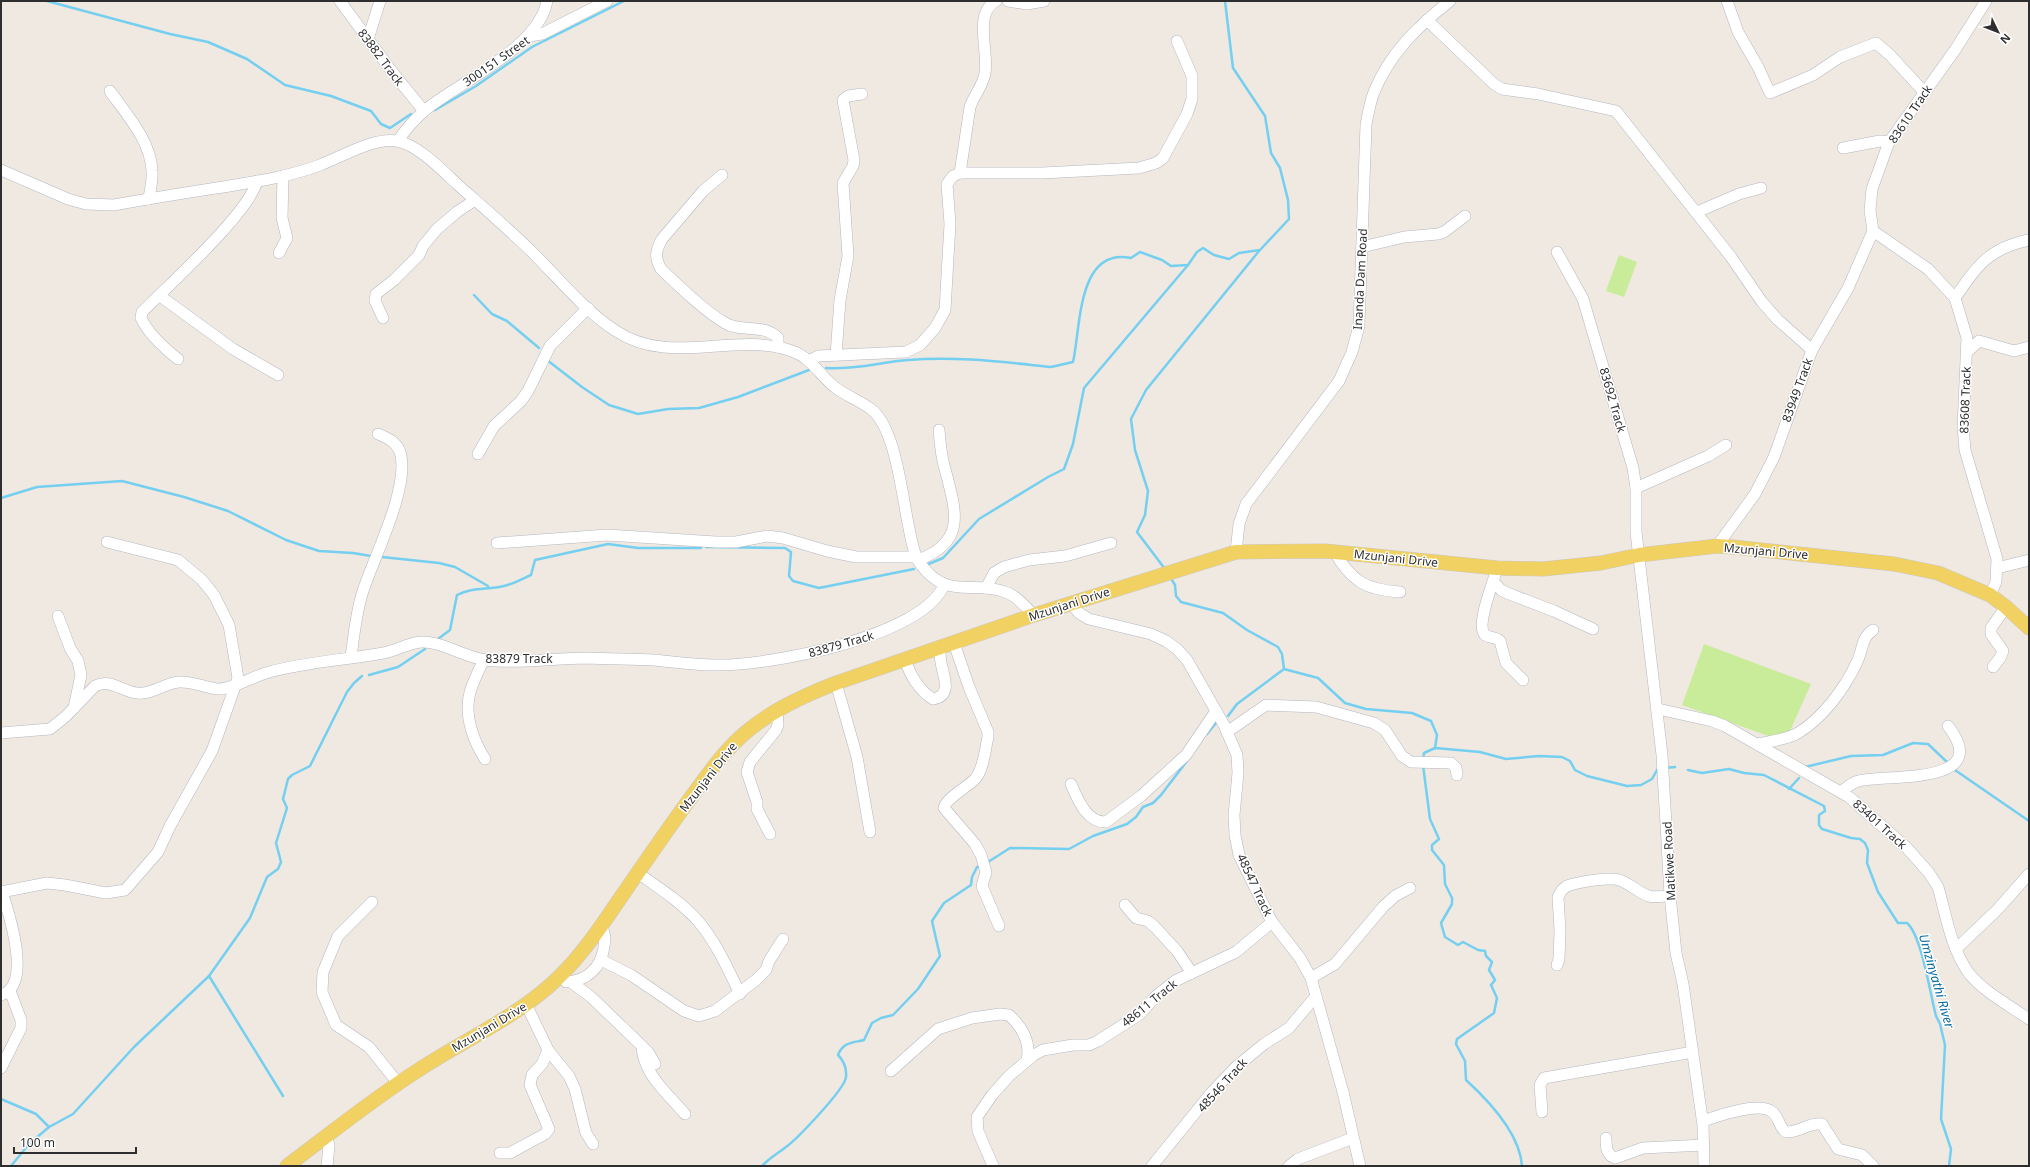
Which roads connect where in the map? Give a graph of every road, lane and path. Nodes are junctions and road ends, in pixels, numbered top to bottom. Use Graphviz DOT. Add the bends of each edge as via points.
graph roads {
  1 [pos="340,1"];
  2 [pos="380,1"];
  3 [pos="547,1"];
  4 [pos="607,1"];
  5 [pos="996,1"];
  6 [pos="1008,1"];
  7 [pos="1044,1"];
  8 [pos="1450,1"];
  9 [pos="1727,1"];
  10 [pos="1986,1"];
  11 [pos="1427,20"];
  12 [pos="529,36"];
  13 [pos="368,39"];
  14 [pos="1177,41"];
  15 [pos="110,91"];
  16 [pos="1924,92"];
  17 [pos="862,94"];
  18 [pos="424,111"];
  19 [pos="398,141"];
  20 [pos="1889,142"];
  21 [pos="1843,148"];
  22 [pos="1,170"];
  23 [pos="960,173"];
  24 [pos="722,174"];
  25 [pos="283,176"];
  26 [pos="256,181"];
  27 [pos="1761,188"];
  28 [pos="149,199"];
  29 [pos="475,200"];
  30 [pos="1697,212"];
  31 [pos="1465,216"];
  32 [pos="1873,231"];
  33 [pos="2029,240"];
  34 [pos="1362,247"];
  35 [pos="1557,252"];
  36 [pos="279,253"];
  37 [pos="160,296"];
  38 [pos="1955,298"];
  39 [pos="588,308"];
  40 [pos="383,318"];
  41 [pos="2029,347"];
  42 [pos="778,348"];
  43 [pos="1812,350"];
  44 [pos="1968,352"];
  45 [pos="836,355"];
  46 [pos="178,359"];
  47 [pos="809,361"];
  48 [pos="278,375"];
  49 [pos="938,430"];
  50 [pos="378,434"];
  51 [pos="1726,445"];
  52 [pos="478,454"];
  53 [pos="1636,488"];
  54 [pos="107,542"];
  55 [pos="497,543"];
  56 [pos="1111,543"];
  57 [pos="1717,546"];
  58 [pos="1334,551"];
  59 [pos="1236,552"];
  60 [pos="1639,555"];
  61 [pos="917,559"];
  62 [pos="2029,560"];
  63 [pos="1997,568"];
  64 [pos="1496,575"];
  65 [pos="944,585"];
  66 [pos="986,588"];
  67 [pos="1400,592"];
  68 [pos="1990,595"];
  69 [pos="1071,603"];
  70 [pos="2006,607"];
  71 [pos="1034,615"];
  72 [pos="58,616"];
  73 [pos="2029,628"];
  74 [pos="1593,629"];
  75 [pos="1873,630"];
  76 [pos="954,643"];
  77 [pos="940,648"];
  78 [pos="351,657"];
  79 [pos="484,659"];
  80 [pos="905,659"];
  81 [pos="1993,667"];
  82 [pos="1523,680"];
  83 [pos="236,684"];
  84 [pos="836,684"];
  85 [pos="74,709"];
  86 [pos="1658,709"];
  87 [pos="777,710"];
  88 [pos="1216,711"];
  89 [pos="1948,726"];
  90 [pos="1,732"];
  91 [pos="1227,732"];
  92 [pos="1756,744"];
  93 [pos="485,759"];
  94 [pos="1457,775"];
  95 [pos="1071,784"];
  96 [pos="1841,792"];
  97 [pos="870,832"];
  98 [pos="770,834"];
  99 [pos="638,873"];
  100 [pos="2029,874"];
  101 [pos="1410,888"];
  102 [pos="2,892"];
  103 [pos="1670,895"];
  104 [pos="372,902"];
  105 [pos="1126,906"];
  106 [pos="1272,922"];
  107 [pos="601,926"];
  108 [pos="999,926"];
  109 [pos="783,939"];
  110 [pos="1956,949"];
  111 [pos="601,960"];
  112 [pos="1557,965"];
  113 [pos="1192,973"];
  114 [pos="1311,978"];
  115 [pos="556,980"];
  116 [pos="571,982"];
  117 [pos="5,993"];
  118 [pos="740,994"];
  119 [pos="1316,996"];
  120 [pos="526,1004"];
  121 [pos="2029,1020"];
  122 [pos="642,1046"];
  123 [pos="548,1050"];
  124 [pos="1693,1052"];
  125 [pos="1027,1060"];
  126 [pos="655,1064"];
  127 [pos="1,1068"];
  128 [pos="891,1071"];
  129 [pos="398,1083"];
  130 [pos="1542,1112"];
  131 [pos="685,1114"];
  132 [pos="1703,1121"];
  133 [pos="326,1137"];
  134 [pos="1353,1138"];
  135 [pos="1606,1138"];
  136 [pos="592,1144"];
  137 [pos="1704,1145"];
  138 [pos="500,1153"];
  139 [pos="287,1166"];
  140 [pos="326,1166"];
  141 [pos="993,1166"];
  142 [pos="1152,1166"];
  143 [pos="1289,1166"];
  144 [pos="1360,1166"];
  145 [pos="1704,1166"];
  146 [pos="1873,1166"];
  1 -- 13 [label="street, 83882 Track"];
  2 -- 13 [label="street"];
  3 -- 12 [label="street" via="543,16"];
  4 -- 12 [label="street, 300151 Street" via="542,34"];
  5 -- 23 [label="street" via="986,10 985,73 983,83 972,99"];
  6 -- 7 [label="street" via="1027,4"];
  8 -- 11 [label="street, Inanda Dam Road"];
  9 -- 16 [label="street" via="1738,32 1770,93 1813,75 1840,58 1876,43"];
  10 -- 16 [label="street, 83610 Track" via="1956,50"];
  11 -- 30 [label="street" via="1502,89 1616,111"];
  11 -- 34 [label="street, Inanda Dam Road" via="1389,61 1373,93 1366,125"];
  12 -- 18 [label="street, 300151 Street"];
  13 -- 18 [label="street, 83882 Track"];
  14 -- 23 [label="street" via="1192,76 1192,99 1163,158 1156,163 1139,168 1042,173"];
  15 -- 28 [label="street" via="143,139 151,162"];
  16 -- 20 [label="street, 83610 Track"];
  17 -- 45 [label="street" via="848,96 843,100 854,160 843,183 848,256 840,300"];
  18 -- 19 [label="street, 300151 Street"];
  19 -- 25 [label="street" via="373,144"];
  19 -- 29 [label="street" via="416,149"];
  20 -- 21 [label="street" via="1880,140"];
  20 -- 32 [label="street, 83610 Track" via="1872,190 1870,210"];
  22 -- 28 [label="street" via="86,204 114,205"];
  23 -- 45 [label="street" via="953,176 947,184 950,239 945,310 940,320 920,345 906,352"];
  24 -- 42 [label="street" via="703,191 662,238 655,257 661,269 719,318 732,326 774,333 778,338"];
  25 -- 26 [label="street"];
  25 -- 36 [label="street" via="282,218 287,238"];
  26 -- 28 [label="street"];
  26 -- 37 [label="street" via="254,191 234,218"];
  27 -- 30 [label="street" via="1739,194"];
  29 -- 39 [label="street"];
  29 -- 40 [label="street" via="437,229 416,258 376,294 375,301"];
  30 -- 43 [label="street" via="1762,302"];
  31 -- 34 [label="street" via="1438,234 1404,237"];
  32 -- 38 [label="street" via="1928,269"];
  32 -- 43 [label="street, 83949 Track" via="1848,288"];
  33 -- 38 [label="street" via="2004,246 1988,256"];
  34 -- 59 [label="street, Inanda Dam Road" via="1358,326 1352,352 1339,381 1246,504 1239,524"];
  35 -- 53 [label="street, 83692 Track" via="1583,299 1633,468"];
  37 -- 46 [label="street" via="142,312 141,318 162,346"];
  37 -- 48 [label="street" via="233,349"];
  38 -- 44 [label="street, 83608 Track" via="1967,338"];
  39 -- 42 [label="street" via="626,338 650,346 668,349 766,345"];
  39 -- 52 [label="street" via="550,346 528,391 494,426"];
  41 -- 44 [label="street" via="2014,351 1979,341"];
  42 -- 47 [label="street" via="794,351"];
  43 -- 57 [label="street, 83949 Track" via="1774,457 1754,494"];
  44 -- 63 [label="street, 83608 Track" via="1963,427 1965,450"];
  45 -- 47 [label="street" via="818,356"];
  47 -- 61 [label="street" via="832,385 873,410 890,435"];
  49 -- 61 [label="street" via="951,493 954,526 942,548 930,556"];
  50 -- 78 [label="street" via="389,439 399,449 402,458 401,472 383,540 359,602"];
  51 -- 53 [label="street" via="1708,456"];
  53 -- 60 [label="street, 83692 Track" via="1635,518"];
  54 -- 83 [label="street" via="178,560 202,580 214,595 229,625 238,678"];
  55 -- 61 [label="street" via="607,535 736,542 767,536 856,557"];
  56 -- 66 [label="street" via="1066,556 1030,560 1004,567 994,573"];
  57 -- 60 [label="main road, Mzunjani Drive"];
  57 -- 68 [label="main road, Mzunjani Drive" via="1912,567 1938,573"];
  58 -- 59 [label="main road, Mzunjani Drive"];
  58 -- 64 [label="main road, Mzunjani Drive"];
  58 -- 67 [label="street" via="1342,565 1360,582 1378,590"];
  59 -- 69 [label="main road, Mzunjani Drive"];
  60 -- 64 [label="main road, Mzunjani Drive" via="1570,567"];
  60 -- 86 [label="street, Matikwe Road"];
  61 -- 65 [label="street" via="933,578"];
  62 -- 63 [label="street"];
  63 -- 68 [label="street, 83608 Track" via="1996,582"];
  64 -- 74 [label="street" via="1501,590"];
  64 -- 82 [label="street" via="1482,618 1482,630 1487,636 1500,641 1506,664"];
  65 -- 66 [label="street"];
  65 -- 79 [label="street, 83879 Track" via="941,592 926,606 886,630 822,651 787,658 718,665 567,658"];
  66 -- 71 [label="street" via="1012,594"];
  68 -- 70 [label="main road, Mzunjani Drive"];
  69 -- 71 [label="main road, Mzunjani Drive"];
  69 -- 88 [label="street, 48547 Track" via="1089,620 1143,631 1166,641 1187,660"];
  70 -- 73 [label="main road, Mzunjani Drive"];
  70 -- 81 [label="street" via="1991,628 1991,634 2003,651"];
  71 -- 76 [label="main road, Mzunjani Drive"];
  72 -- 85 [label="street" via="70,648 78,660 81,675"];
  75 -- 92 [label="street" via="1864,640 1858,662 1847,680 1819,715 1799,732"];
  76 -- 77 [label="main road, Mzunjani Drive"];
  76 -- 108 [label="street" via="988,737 978,774 969,785 947,802 944,808 976,844 982,855 986,872 982,886"];
  77 -- 80 [label="main road, Mzunjani Drive"];
  77 -- 80 [label="street" via="947,685 936,698 926,693 910,674"];
  78 -- 79 [label="street, 83879 Track" via="383,653 425,642"];
  78 -- 83 [label="street, 83879 Track" via="280,669"];
  79 -- 93 [label="street" via="473,684 468,705 471,731"];
  80 -- 84 [label="main road, Mzunjani Drive"];
  83 -- 85 [label="street, 83879 Track" via="219,689 193,682 177,682 140,694 109,683 100,683"];
  83 -- 102 [label="street" via="212,751 158,852 125,890 106,893 65,884 47,884"];
  84 -- 87 [label="main road, Mzunjani Drive" via="806,695"];
  84 -- 97 [label="street" via="857,757"];
  85 -- 90 [label="street" via="50,729"];
  86 -- 92 [label="street, 83401 Track" via="1712,721"];
  86 -- 103 [label="street, Matikwe Road"];
  87 -- 98 [label="street" via="776,730 750,762 747,772 757,809"];
  87 -- 99 [label="main road, Mzunjani Drive" via="744,734 722,757"];
  88 -- 91 [label="street, 48547 Track"];
  88 -- 95 [label="street" via="1186,756 1123,811 1106,822 1091,818"];
  89 -- 96 [label="street" via="1960,750 1956,761 1949,769 1915,776 1858,781"];
  91 -- 94 [label="street" via="1266,705 1316,707 1374,723 1390,736 1405,758 1421,762 1451,763 1456,768"];
  91 -- 106 [label="street, 48547 Track" via="1237,755 1234,815 1239,854"];
  92 -- 96 [label="street, 83401 Track"];
  96 -- 110 [label="street, 83401 Track" via="1880,822 1930,873 1938,888"];
  99 -- 107 [label="main road, Mzunjani Drive"];
  99 -- 118 [label="street" via="665,892 698,922 727,966"];
  100 -- 110 [label="street" via="1997,910"];
  101 -- 114 [label="street" via="1395,896 1383,907 1335,964"];
  102 -- 117 [label="street" via="17,954 17,975"];
  103 -- 112 [label="street" via="1653,898 1622,881 1613,879 1567,886 1558,897 1560,931"];
  103 -- 124 [label="street, Matikwe Road" via="1676,954"];
  104 -- 129 [label="street" via="338,936 323,972 322,992 336,1025 369,1047"];
  105 -- 113 [label="street" via="1136,918 1155,927 1177,951"];
  106 -- 113 [label="street, 48611 Track" via="1236,952"];
  106 -- 114 [label="street, 48547 Track" via="1300,958"];
  107 -- 111 [label="street" via="605,932"];
  107 -- 115 [label="main road, Mzunjani Drive"];
  109 -- 118 [label="street" via="766,970"];
  110 -- 121 [label="street, 83401 Track" via="1968,972 1977,982"];
  111 -- 116 [label="street" via="583,979"];
  111 -- 118 [label="street" via="631,975 692,1015 708,1014"];
  113 -- 125 [label="street, 48611 Track" via="1166,988 1140,1014 1092,1044 1043,1050"];
  114 -- 119 [label="street, 48547 Track"];
  115 -- 116 [label="street" via="561,983"];
  115 -- 120 [label="main road, Mzunjani Drive"];
  116 -- 122 [label="street" via="591,997"];
  117 -- 127 [label="street" via="21,1020 21,1028"];
  119 -- 134 [label="street, 48547 Track"];
  119 -- 142 [label="street, 48546 Track" via="1289,1028 1257,1049 1236,1067 1212,1092"];
  120 -- 123 [label="street"];
  120 -- 129 [label="main road, Mzunjani Drive" via="506,1019 443,1054"];
  122 -- 126 [label="street"];
  122 -- 131 [label="street" via="642,1058 648,1070"];
  123 -- 136 [label="street" via="575,1089 586,1133"];
  123 -- 138 [label="street" via="542,1064 532,1075 530,1085 549,1129 545,1134 510,1153"];
  124 -- 130 [label="street" via="1544,1078 1540,1085"];
  124 -- 132 [label="street, Matikwe Road"];
  125 -- 128 [label="street" via="1029,1052 1022,1030 1009,1015 1000,1014 972,1018 935,1031"];
  125 -- 141 [label="street, 48611 Track" via="1001,1084 977,1117 978,1131"];
  129 -- 133 [label="main road, Mzunjani Drive"];
  132 -- 137 [label="street, Matikwe Road"];
  132 -- 146 [label="street" via="1747,1110 1769,1110 1774,1113 1781,1128 1786,1132 1822,1124 1838,1149 1862,1155"];
  133 -- 139 [label="main road, Mzunjani Drive"];
  133 -- 140 [label="street" via="329,1145"];
  134 -- 143 [label="street"];
  134 -- 144 [label="street, 48547 Track"];
  135 -- 137 [label="street" via="1609,1154 1616,1158 1643,1148"];
  137 -- 145 [label="street, Matikwe Road"];
}
